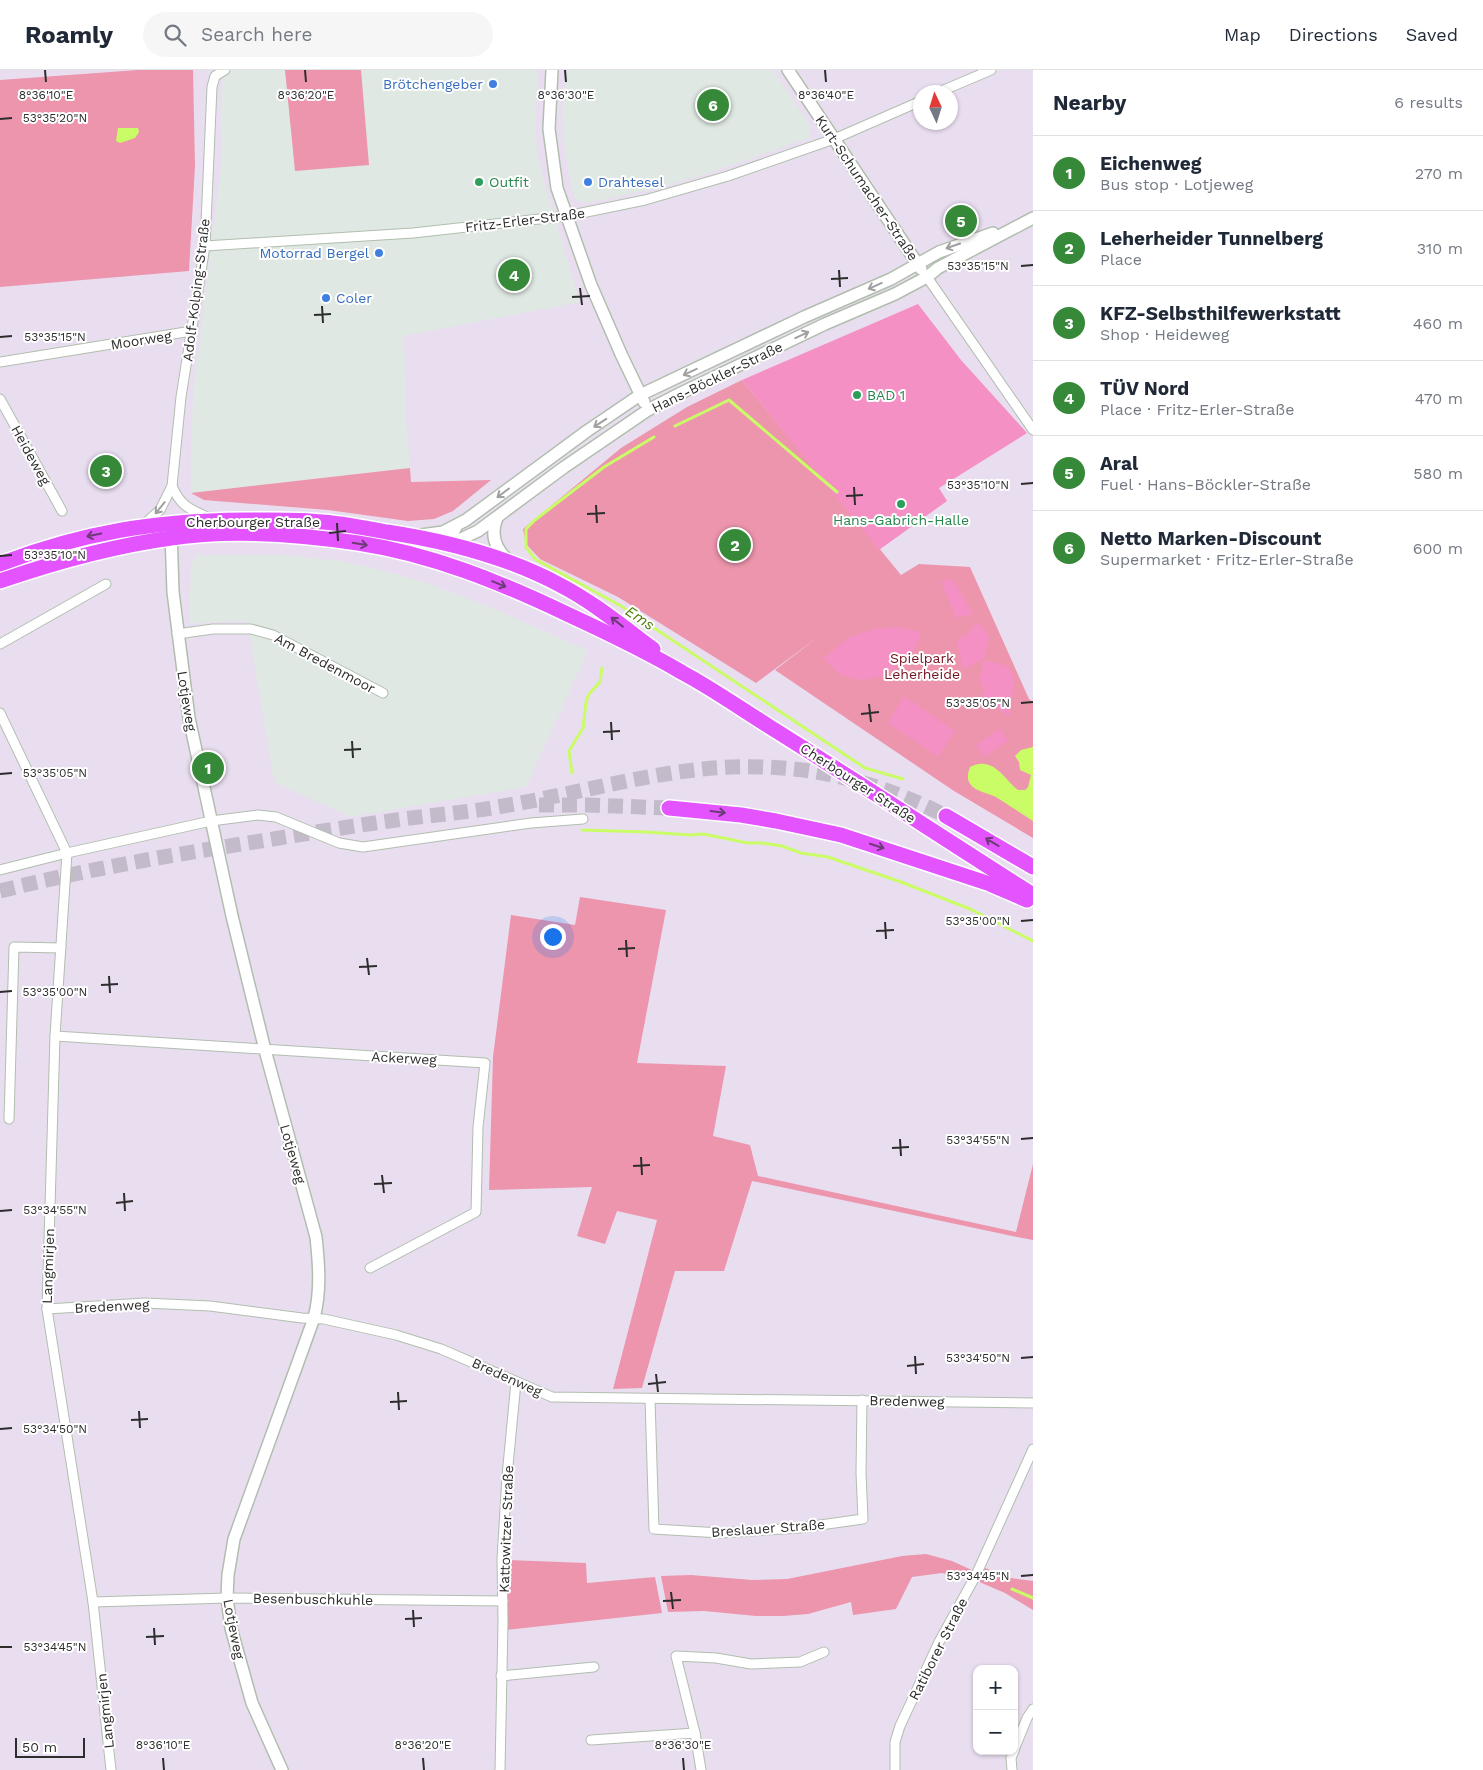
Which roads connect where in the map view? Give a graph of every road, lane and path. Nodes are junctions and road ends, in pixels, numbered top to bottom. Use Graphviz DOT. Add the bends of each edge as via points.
graph roads {
  1 [pos="225,70"];
  2 [pos="552,70"];
  3 [pos="788,70"];
  4 [pos="991,70"];
  5 [pos="956,85"];
  6 [pos="913,104"];
  7 [pos="834,139"];
  8 [pos="567,216"];
  9 [pos="1033,218"];
  10 [pos="1016,226"];
  11 [pos="205,246"];
  12 [pos="918,264"];
  13 [pos="927,277"];
  14 [pos="192,332"];
  15 [pos="0,362"];
  16 [pos="640,395"];
  17 [pos="0,399"];
  18 [pos="648,410"];
  19 [pos="1033,430"];
  20 [pos="172,486"];
  21 [pos="62,511"];
  22 [pos="497,518"];
  23 [pos="214,521"];
  24 [pos="142,526"];
  25 [pos="456,527"];
  26 [pos="171,530"];
  27 [pos="408,535"];
  28 [pos="450,544"];
  29 [pos="407,553"];
  30 [pos="509,561"];
  31 [pos="0,564"];
  32 [pos="454,567"];
  33 [pos="0,581"];
  34 [pos="106,584"];
  35 [pos="177,634"];
  36 [pos="0,644"];
  37 [pos="683,673"];
  38 [pos="383,693"];
  39 [pos="0,712"];
  40 [pos="669,808"];
  41 [pos="946,816"];
  42 [pos="583,819"];
  43 [pos="211,821"];
  44 [pos="67,853"];
  45 [pos="1033,868"];
  46 [pos="0,870"];
  47 [pos="1033,895"];
  48 [pos="1033,902"];
  49 [pos="61,948"];
  50 [pos="55,1036"];
  51 [pos="265,1050"];
  52 [pos="9,1119"];
  53 [pos="370,1268"];
  54 [pos="47,1310"];
  55 [pos="314,1318"];
  56 [pos="516,1382"];
  57 [pos="650,1399"];
  58 [pos="862,1400"];
  59 [pos="1033,1403"];
  60 [pos="1033,1449"];
  61 [pos="227,1598"];
  62 [pos="502,1601"];
  63 [pos="93,1602"];
  64 [pos="824,1652"];
  65 [pos="594,1668"];
  66 [pos="501,1676"];
  67 [pos="1033,1709"];
  68 [pos="695,1733"];
  69 [pos="591,1740"];
  70 [pos="1018,1741"];
  71 [pos="1012,1755"];
  72 [pos="111,1770"];
  73 [pos="282,1770"];
  74 [pos="500,1770"];
  75 [pos="701,1770"];
  76 [pos="895,1770"];
  77 [pos="1012,1770"];
  1 -- 11 [label="street, Adolf-Kolping-Straße" via="215,76 212,87"];
  2 -- 8 [label="street" via="549,129 555,179"];
  3 -- 7 [label="street, Kurt-Schumacher-Straße"];
  4 -- 5 [label="street"];
  6 -- 7 [label="street, Fritz-Erler-Straße"];
  7 -- 8 [label="street, Fritz-Erler-Straße" via="707,183"];
  7 -- 12 [label="street, Kurt-Schumacher-Straße"];
  8 -- 11 [label="street, Fritz-Erler-Straße" via="412,233"];
  8 -- 16 [label="street" via="591,285"];
  9 -- 10 [label="street, Hans-Böckler-Straße"];
  10 -- 12 [label="street, Hans-Böckler-Straße, one-way" via="939,252"];
  10 -- 13 [label="street, Hans-Böckler-Straße"];
  11 -- 14 [label="street, Adolf-Kolping-Straße"];
  12 -- 13 [label="street, Kurt-Schumacher-Straße"];
  12 -- 16 [label="street, Hans-Böckler-Straße, one-way" via="891,280"];
  18 -- 13 [label="street, Hans-Böckler-Straße, one-way"];
  13 -- 19 [label="street, Kurt-Schumacher-Straße"];
  14 -- 15 [label="street, Moorweg"];
  14 -- 20 [label="street, Adolf-Kolping-Straße"];
  16 -- 18 [label="street"];
  16 -- 25 [label="street, Hans-Böckler-Straße, one-way"];
  17 -- 21 [label="street, Heideweg"];
  18 -- 22 [label="street, Hans-Böckler-Straße"];
  20 -- 23 [label="street" via="186,508"];
  20 -- 24 [label="street, Adolf-Kolping-Straße, one-way" via="160,510"];
  22 -- 28 [label="street, Hans-Böckler-Straße"];
  22 -- 30 [label="street" via="494,539 497,548"];
  23 -- 26 [label="main road, Cherbourger Straße"];
  23 -- 27 [label="main road, Cherbourger Straße" via="322,521"];
  24 -- 26 [label="main road, Cherbourger Straße"];
  24 -- 31 [label="main road, Cherbourger Straße, one-way" via="75,539"];
  25 -- 27 [label="street, Hans-Böckler-Straße" via="427,536"];
  25 -- 28 [label="street"];
  26 -- 29 [label="main road, Cherbourger Straße, one-way" via="313,538"];
  26 -- 33 [label="main road, Cherbourger Straße"];
  26 -- 35 [label="street, Lotjeweg"];
  27 -- 28 [label="main road, Cherbourger Straße"];
  28 -- 29 [label="main road" via="427,553"];
  28 -- 30 [label="main road, Cherbourger Straße"];
  28 -- 32 [label="main road" via="449,553"];
  29 -- 32 [label="main road, Cherbourger Straße"];
  37 -- 30 [label="main road, Cherbourger Straße, one-way" via="594,604"];
  32 -- 37 [label="main road, Cherbourger Straße, one-way" via="544,603"];
  34 -- 36 [label="street"];
  35 -- 38 [label="street, Am Bredenmoor" via="213,629 251,629 273,635"];
  35 -- 43 [label="street, Lotjeweg" via="189,718"];
  37 -- 47 [label="main road, Cherbourger Straße"];
  39 -- 44 [label="street, Langmirjen"];
  40 -- 48 [label="main road, one-way" via="741,815 841,835 990,884"];
  45 -- 41 [label="main road, one-way"];
  42 -- 43 [label="street" via="531,823 363,848 339,843 267,815"];
  43 -- 44 [label="street"];
  43 -- 51 [label="street, Lotjeweg"];
  44 -- 46 [label="street"];
  44 -- 49 [label="street, Langmirjen"];
  49 -- 50 [label="street, Langmirjen"];
  49 -- 52 [label="street" via="14,947"];
  50 -- 51 [label="street, Ackerweg"];
  50 -- 54 [label="street, Langmirjen"];
  51 -- 53 [label="street, Ackerweg" via="485,1063 478,1127 476,1212"];
  51 -- 55 [label="street, Lotjeweg" via="316,1237 319,1291"];
  54 -- 55 [label="street, Bredenweg" via="145,1303 210,1306"];
  54 -- 63 [label="street, Langmirjen"];
  55 -- 56 [label="street, Bredenweg" via="419,1342"];
  55 -- 61 [label="street, Lotjeweg" via="234,1540"];
  56 -- 57 [label="street, Bredenweg" via="552,1397"];
  56 -- 62 [label="street, Kattowitzer Straße" via="506,1485"];
  57 -- 58 [label="street, Bredenweg"];
  57 -- 58 [label="street, Breslauer Straße" via="654,1529 720,1533 799,1528 863,1519"];
  58 -- 59 [label="street, Bredenweg"];
  60 -- 76 [label="street, Ratiborer Straße" via="976,1575 939,1642 900,1726 895,1742"];
  61 -- 62 [label="street, Besenbuschkuhle"];
  61 -- 63 [label="street, Besenbuschkuhle"];
  61 -- 73 [label="street, Lotjeweg" via="231,1628 252,1703"];
  62 -- 66 [label="street, Kattowitzer Straße"];
  63 -- 72 [label="street, Langmirjen"];
  64 -- 68 [label="street" via="800,1662 751,1664 676,1656"];
  65 -- 66 [label="street"];
  66 -- 74 [label="street, Kattowitzer Straße"];
  67 -- 70 [label="street"];
  68 -- 69 [label="street"];
  68 -- 75 [label="street"];
  71 -- 77 [label="street"];
}
